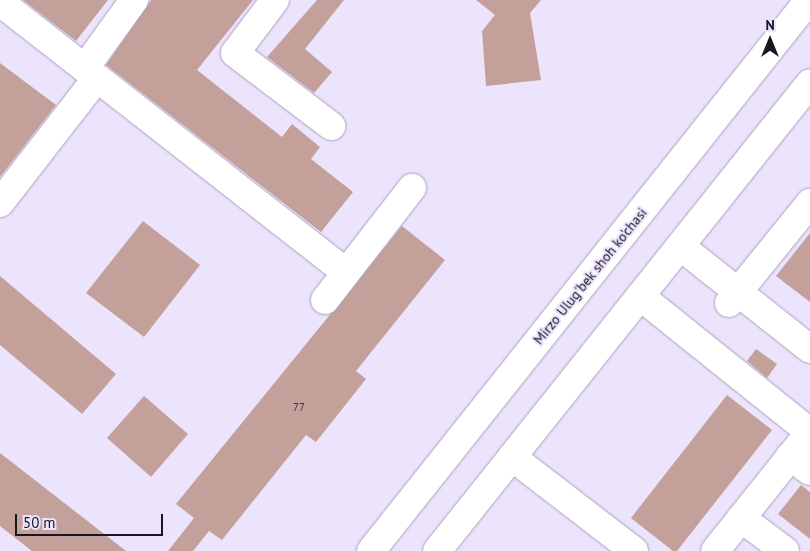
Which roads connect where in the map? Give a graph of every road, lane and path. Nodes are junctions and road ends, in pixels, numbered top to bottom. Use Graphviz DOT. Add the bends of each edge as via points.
graph roads {
  1 [pos="134,0"];
  2 [pos="275,0"];
  3 [pos="809,0"];
  4 [pos="0,2"];
  5 [pos="91,73"];
  6 [pos="810,82"];
  7 [pos="331,126"];
  8 [pos="412,188"];
  9 [pos="0,203"];
  10 [pos="810,203"];
  11 [pos="680,246"];
  12 [pos="346,272"];
  13 [pos="640,296"];
  14 [pos="325,300"];
  15 [pos="729,304"];
  16 [pos="810,349"];
  17 [pos="512,457"];
  18 [pos="800,464"];
  19 [pos="741,518"];
  20 [pos="371,551"];
  21 [pos="437,551"];
  22 [pos="634,551"];
  23 [pos="715,551"];
  24 [pos="785,551"];
  1 -- 5 [label="main road"];
  2 -- 7 [label="main road" via="235,53"];
  3 -- 20 [label="main road, Mirzo Ulug'bek shoh ko'chasi"];
  4 -- 5 [label="main road"];
  5 -- 9 [label="main road"];
  5 -- 12 [label="main road"];
  6 -- 11 [label="main road"];
  8 -- 12 [label="main road"];
  10 -- 15 [label="main road"];
  11 -- 13 [label="main road"];
  11 -- 16 [label="main road"];
  12 -- 14 [label="main road"];
  13 -- 17 [label="main road"];
  13 -- 18 [label="main road" via="810,432"];
  17 -- 21 [label="main road"];
  17 -- 22 [label="main road"];
  18 -- 19 [label="main road"];
  19 -- 23 [label="main road"];
  19 -- 24 [label="main road"];
}
